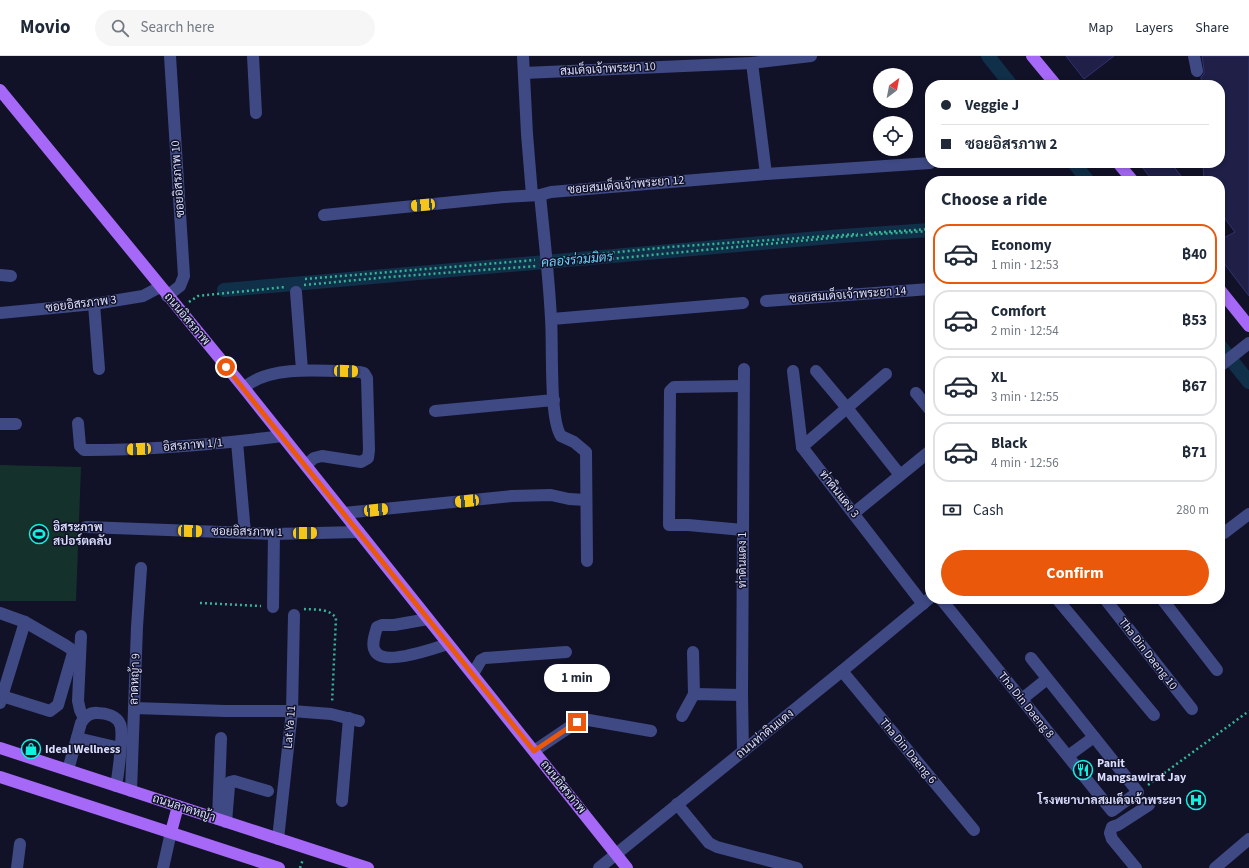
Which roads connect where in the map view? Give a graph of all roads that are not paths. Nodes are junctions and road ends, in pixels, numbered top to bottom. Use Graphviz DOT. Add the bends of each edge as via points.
graph roads {
  1 [pos="170,56"];
  2 [pos="253,56"];
  3 [pos="523,56"];
  4 [pos="811,56"];
  5 [pos="1032,56"];
  6 [pos="1194,56"];
  7 [pos="752,63"];
  8 [pos="1197,71"];
  9 [pos="524,73"];
  10 [pos="1052,80"];
  11 [pos="0,90"];
  12 [pos="256,113"];
  13 [pos="925,163"];
  14 [pos="1122,168"];
  15 [pos="766,174"];
  16 [pos="1129,176"];
  17 [pos="536,195"];
  18 [pos="324,215"];
  19 [pos="925,289"];
  20 [pos="164,291"];
  21 [pos="296,292"];
  22 [pos="1225,296"];
  23 [pos="766,301"];
  24 [pos="743,303"];
  25 [pos="94,304"];
  26 [pos="0,313"];
  27 [pos="552,320"];
  28 [pos="1249,326"];
  29 [pos="1246,346"];
  30 [pos="1225,362"];
  31 [pos="99,369"];
  32 [pos="744,369"];
  33 [pos="302,370"];
  34 [pos="793,370"];
  35 [pos="816,372"];
  36 [pos="886,374"];
  37 [pos="743,386"];
  38 [pos="244,388"];
  39 [pos="916,393"];
  40 [pos="554,400"];
  41 [pos="925,404"];
  42 [pos="847,408"];
  43 [pos="435,411"];
  44 [pos="78,423"];
  45 [pos="0,424"];
  46 [pos="16,424"];
  47 [pos="283,436"];
  48 [pos="237,442"];
  49 [pos="802,447"];
  50 [pos="925,455"];
  51 [pos="306,465"];
  52 [pos="900,475"];
  53 [pos="586,500"];
  54 [pos="344,513"];
  55 [pos="854,513"];
  56 [pos="1249,514"];
  57 [pos="86,527"];
  58 [pos="743,530"];
  59 [pos="359,532"];
  60 [pos="1225,532"];
  61 [pos="245,533"];
  62 [pos="274,534"];
  63 [pos="587,561"];
  64 [pos="141,568"];
  65 [pos="925,600"];
  66 [pos="925,602"];
  67 [pos="945,604"];
  68 [pos="1061,604"];
  69 [pos="1109,604"];
  70 [pos="1166,604"];
  71 [pos="273,607"];
  72 [pos="0,613"];
  73 [pos="294,615"];
  74 [pos="428,619"];
  75 [pos="25,622"];
  76 [pos="81,636"];
  77 [pos="448,644"];
  78 [pos="566,652"];
  79 [pos="693,652"];
  80 [pos="1030,658"];
  81 [pos="1217,670"];
  82 [pos="842,671"];
  83 [pos="473,674"];
  84 [pos="1047,679"];
  85 [pos="694,694"];
  86 [pos="742,695"];
  87 [pos="1,700"];
  88 [pos="1022,700"];
  89 [pos="134,708"];
  90 [pos="1192,709"];
  91 [pos="292,711"];
  92 [pos="1154,714"];
  93 [pos="682,716"];
  94 [pos="84,718"];
  95 [pos="652,731"];
  96 [pos="1094,737"];
  97 [pos="77,738"];
  98 [pos="221,738"];
  99 [pos="0,748"];
  100 [pos="120,748"];
  101 [pos="534,751"];
  102 [pos="743,752"];
  103 [pos="1068,756"];
  104 [pos="68,770"];
  105 [pos="0,777"];
  106 [pos="116,786"];
  107 [pos="131,791"];
  108 [pos="268,791"];
  109 [pos="342,801"];
  110 [pos="677,804"];
  111 [pos="1149,805"];
  112 [pos="178,806"];
  113 [pos="222,820"];
  114 [pos="974,830"];
  115 [pos="171,832"];
  116 [pos="278,839"];
  117 [pos="1249,839"];
  118 [pos="20,844"];
  119 [pos="616,854"];
  120 [pos="272,867"];
  121 [pos="17,868"];
  122 [pos="163,868"];
  123 [pos="368,868"];
  124 [pos="599,868"];
  125 [pos="627,868"];
  126 [pos="797,868"];
  127 [pos="1136,868"];
  128 [pos="1215,868"];
  1 -- 20 [label="street, ซอยอิสรภาพ 10" via="184,276 180,286"];
  2 -- 12 [label="street"];
  3 -- 9 [label="street"];
  4 -- 7 [label="street, สมเด็จเจ้าพระยา 10"];
  5 -- 10 [label="main road"];
  6 -- 8 [label="street"];
  7 -- 9 [label="street, สมเด็จเจ้าพระยา 10"];
  7 -- 15 [label="street"];
  9 -- 17 [label="street" via="527,134"];
  11 -- 20 [label="main road, ถนนอิสรภาพ"];
  13 -- 15 [label="street, ซอยสมเด็จเจ้าพระยา 12"];
  14 -- 16 [label="main road"];
  15 -- 17 [label="street, ซอยสมเด็จเจ้าพระยา 12"];
  17 -- 18 [label="street, ซอยสมเด็จเจ้าพระยา 12"];
  17 -- 27 [label="street"];
  19 -- 23 [label="street, ซอยสมเด็จเจ้าพระยา 14"];
  20 -- 25 [label="street, ซอยอิสรภาพ 3"];
  20 -- 38 [label="main road, ถนนอิสรภาพ"];
  21 -- 33 [label="street"];
  22 -- 28 [label="main road"];
  24 -- 27 [label="street"];
  25 -- 26 [label="street, ซอยอิสรภาพ 3"];
  25 -- 31 [label="street"];
  27 -- 40 [label="street"];
  29 -- 30 [label="street"];
  32 -- 37 [label="street, ท่าดินแดง 1"];
  33 -- 38 [label="street" via="262,376"];
  33 -- 51 [label="street" via="360,372 367,378 368,458 361,462 322,456 314,458"];
  34 -- 49 [label="street"];
  35 -- 42 [label="street"];
  36 -- 42 [label="street"];
  37 -- 58 [label="street, ท่าดินแดง 1"];
  37 -- 58 [label="street" via="674,387 670,391 669,525"];
  38 -- 47 [label="main road, ถนนอิสรภาพ"];
  39 -- 41 [label="street"];
  40 -- 43 [label="street"];
  40 -- 53 [label="street" via="559,433 586,452"];
  42 -- 49 [label="street"];
  42 -- 52 [label="street"];
  44 -- 48 [label="street, อิสรภาพ 1/1" via="80,446 84,450"];
  45 -- 46 [label="street"];
  47 -- 48 [label="street, อิสรภาพ 1/1"];
  47 -- 51 [label="main road, ถนนอิสรภาพ"];
  48 -- 61 [label="street"];
  49 -- 55 [label="street, ท่าดินแดง 3"];
  50 -- 52 [label="street"];
  51 -- 54 [label="main road, ถนนอิสรภาพ"];
  52 -- 55 [label="street"];
  53 -- 54 [label="street" via="551,495 512,496"];
  53 -- 63 [label="street"];
  54 -- 59 [label="main road, ถนนอิสรภาพ"];
  55 -- 65 [label="street, ท่าดินแดง 3"];
  56 -- 60 [label="street"];
  57 -- 61 [label="street, ซอยอิสรภาพ 1"];
  58 -- 86 [label="street, ท่าดินแดง 1"];
  59 -- 62 [label="street, ซอยอิสรภาพ 1"];
  59 -- 74 [label="main road, ถนนอิสรภาพ"];
  61 -- 62 [label="street, ซอยอิสรภาพ 1"];
  62 -- 71 [label="street"];
  64 -- 89 [label="street, ลาดหญ้า 9"];
  66 -- 82 [label="street, ถนนท่าดินแดง"];
  67 -- 88 [label="street, Tha Din Daeng 8"];
  68 -- 92 [label="street"];
  69 -- 90 [label="street, Tha Din Daeng 10"];
  70 -- 81 [label="street"];
  72 -- 75 [label="street"];
  73 -- 91 [label="street, Lat Ya 11"];
  74 -- 77 [label="main road, ถนนอิสรภาพ"];
  74 -- 77 [label="street" via="377,627 373,646 375,652 380,657 400,658"];
  75 -- 87 [label="street"];
  75 -- 87 [label="street" via="71,649 73,653 62,694 58,705 50,711"];
  76 -- 94 [label="street" via="78,701"];
  77 -- 83 [label="main road, ถนนอิสรภาพ"];
  78 -- 83 [label="street" via="485,658"];
  79 -- 85 [label="street"];
  80 -- 84 [label="street"];
  82 -- 102 [label="street, ถนนท่าดินแดง"];
  82 -- 114 [label="street, Tha Din Daeng 6"];
  83 -- 101 [label="main road, ถนนอิสรภาพ"];
  84 -- 88 [label="street"];
  84 -- 96 [label="street"];
  85 -- 86 [label="street"];
  85 -- 93 [label="street"];
  86 -- 102 [label="street, ท่าดินแดง 1"];
  88 -- 103 [label="street, Tha Din Daeng 8"];
  89 -- 91 [label="street"];
  89 -- 107 [label="street, ลาดหญ้า 9"];
  91 -- 109 [label="street" via="331,714 354,720"];
  91 -- 116 [label="street, Lat Ya 11"];
  94 -- 97 [label="street"];
  94 -- 100 [label="street" via="88,714 97,713 116,719 121,726"];
  95 -- 101 [label="street" via="583,720"];
  96 -- 103 [label="street"];
  96 -- 103 [label="street, Tha Din Daeng 8" via="1138,792 1112,811"];
  97 -- 100 [label="street"];
  97 -- 104 [label="street"];
  98 -- 113 [label="street"];
  99 -- 104 [label="main road, ถนนลาดหญ้า"];
  100 -- 106 [label="street"];
  101 -- 119 [label="main road, ถนนอิสรภาพ"];
  102 -- 110 [label="street, ถนนท่าดินแดง"];
  104 -- 106 [label="main road, ถนนลาดหญ้า"];
  105 -- 115 [label="main road"];
  106 -- 107 [label="main road, ถนนลาดหญ้า"];
  107 -- 112 [label="main road, ถนนลาดหญ้า"];
  108 -- 113 [label="street" via="230,782"];
  110 -- 119 [label="street, ถนนท่าดินแดง"];
  110 -- 126 [label="street" via="709,843"];
  111 -- 127 [label="street" via="1118,825 1112,826 1110,833"];
  112 -- 113 [label="main road, ถนนลาดหญ้า"];
  112 -- 115 [label="main road"];
  113 -- 116 [label="main road, ถนนลาดหญ้า"];
  115 -- 120 [label="main road"];
  115 -- 122 [label="street"];
  116 -- 123 [label="main road, ถนนลาดหญ้า"];
  117 -- 128 [label="street"];
  118 -- 121 [label="street"];
  119 -- 124 [label="street, ถนนท่าดินแดง"];
  119 -- 125 [label="main road, ถนนอิสรภาพ"];
}
